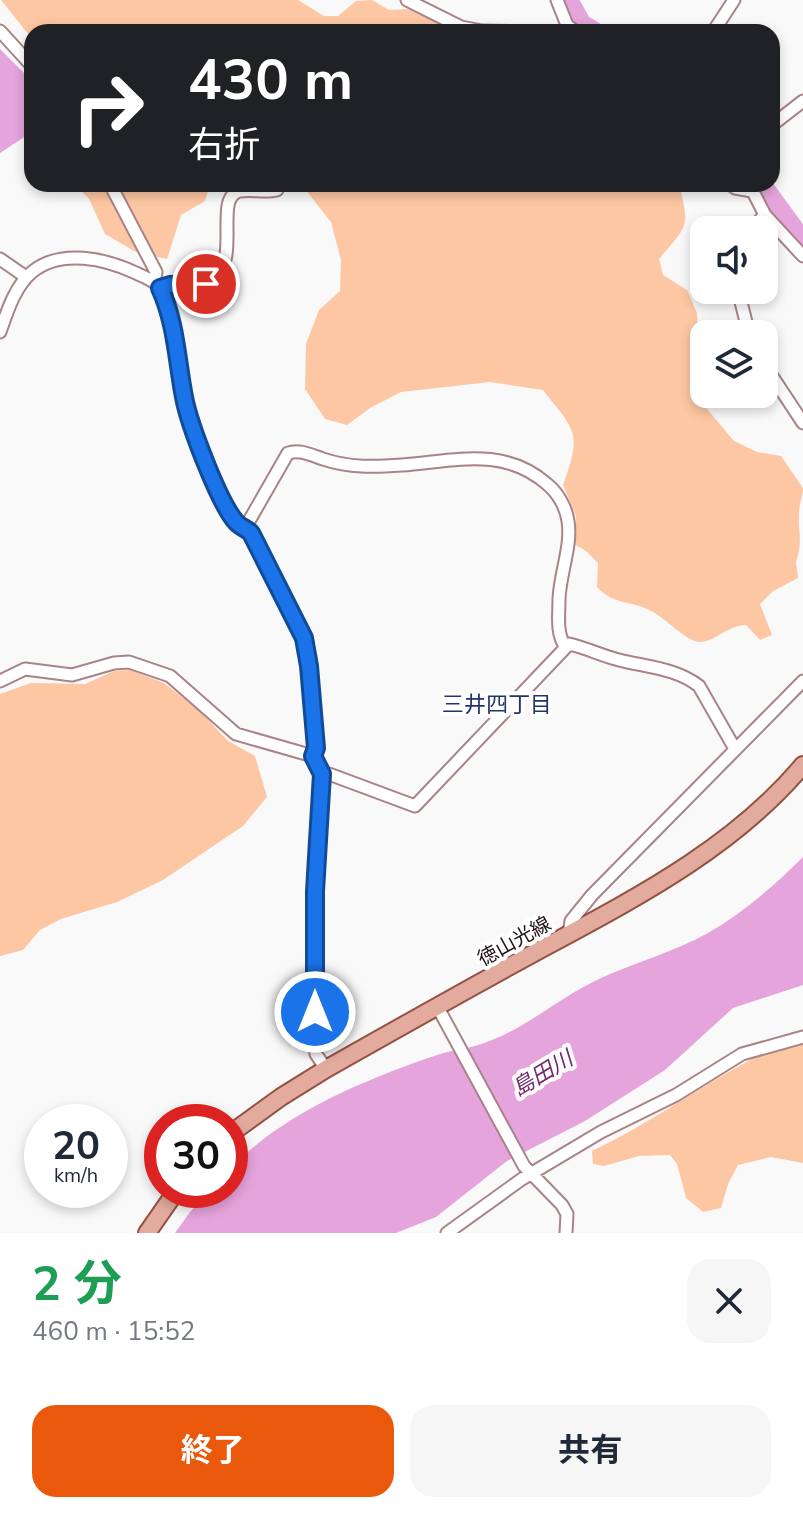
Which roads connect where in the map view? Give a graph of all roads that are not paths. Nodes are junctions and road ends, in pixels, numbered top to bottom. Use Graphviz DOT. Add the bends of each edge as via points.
graph roads {
  1 [pos="407,0"];
  2 [pos="557,0"];
  3 [pos="734,0"];
  4 [pos="455,24"];
  5 [pos="567,24"];
  6 [pos="718,24"];
  7 [pos="0,31"];
  8 [pos="24,57"];
  9 [pos="803,101"];
  10 [pos="780,119"];
  11 [pos="114,192"];
  12 [pos="238,192"];
  13 [pos="752,192"];
  14 [pos="765,215"];
  15 [pos="803,256"];
  16 [pos="0,259"];
  17 [pos="26,277"];
  18 [pos="157,285"];
  19 [pos="0,332"];
  20 [pos="778,385"];
  21 [pos="803,423"];
  22 [pos="245,528"];
  23 [pos="565,646"];
  24 [pos="0,681"];
  25 [pos="803,681"];
  26 [pos="735,749"];
  27 [pos="313,756"];
  28 [pos="803,765"];
  29 [pos="322,774"];
  30 [pos="569,934"];
  31 [pos="437,1006"];
  32 [pos="803,1037"];
  33 [pos="326,1069"];
  34 [pos="248,1121"];
  35 [pos="528,1170"];
  36 [pos="164,1208"];
  37 [pos="147,1233"];
  38 [pos="447,1233"];
  39 [pos="566,1233"];
  1 -- 4 [label="street"];
  2 -- 5 [label="street"];
  3 -- 6 [label="street"];
  7 -- 8 [label="street"];
  9 -- 10 [label="street"];
  11 -- 18 [label="street" via="156,272"];
  12 -- 18 [label="street" via="226,205 228,257 215,280"];
  13 -- 14 [label="street"];
  14 -- 15 [label="street"];
  16 -- 17 [label="street"];
  17 -- 18 [label="street" via="43,265 94,258"];
  17 -- 19 [label="street"];
  18 -- 22 [label="street" via="174,332 193,430 226,508"];
  20 -- 21 [label="street"];
  22 -- 23 [label="street" via="288,453 297,450 358,467 476,459 520,465 553,490 568,521 558,621"];
  22 -- 27 [label="street" via="304,638"];
  23 -- 26 [label="street" via="690,679"];
  23 -- 29 [label="street" via="415,806"];
  24 -- 27 [label="street" via="25,669 72,675 129,662 170,676 236,734"];
  25 -- 26 [label="street"];
  26 -- 30 [label="street" via="592,895 571,921"];
  27 -- 29 [label="street"];
  28 -- 30 [label="main road, 徳山光線" via="733,834"];
  29 -- 33 [label="street" via="314,1042"];
  30 -- 31 [label="main road, 徳山光線"];
  31 -- 33 [label="main road, 徳山光線"];
  31 -- 35 [label="street"];
  32 -- 35 [label="street" via="742,1054 676,1095"];
  33 -- 34 [label="main road, 徳山光線"];
  35 -- 38 [label="street"];
  35 -- 39 [label="street" via="562,1205"];
  36 -- 37 [label="main road"];
}
